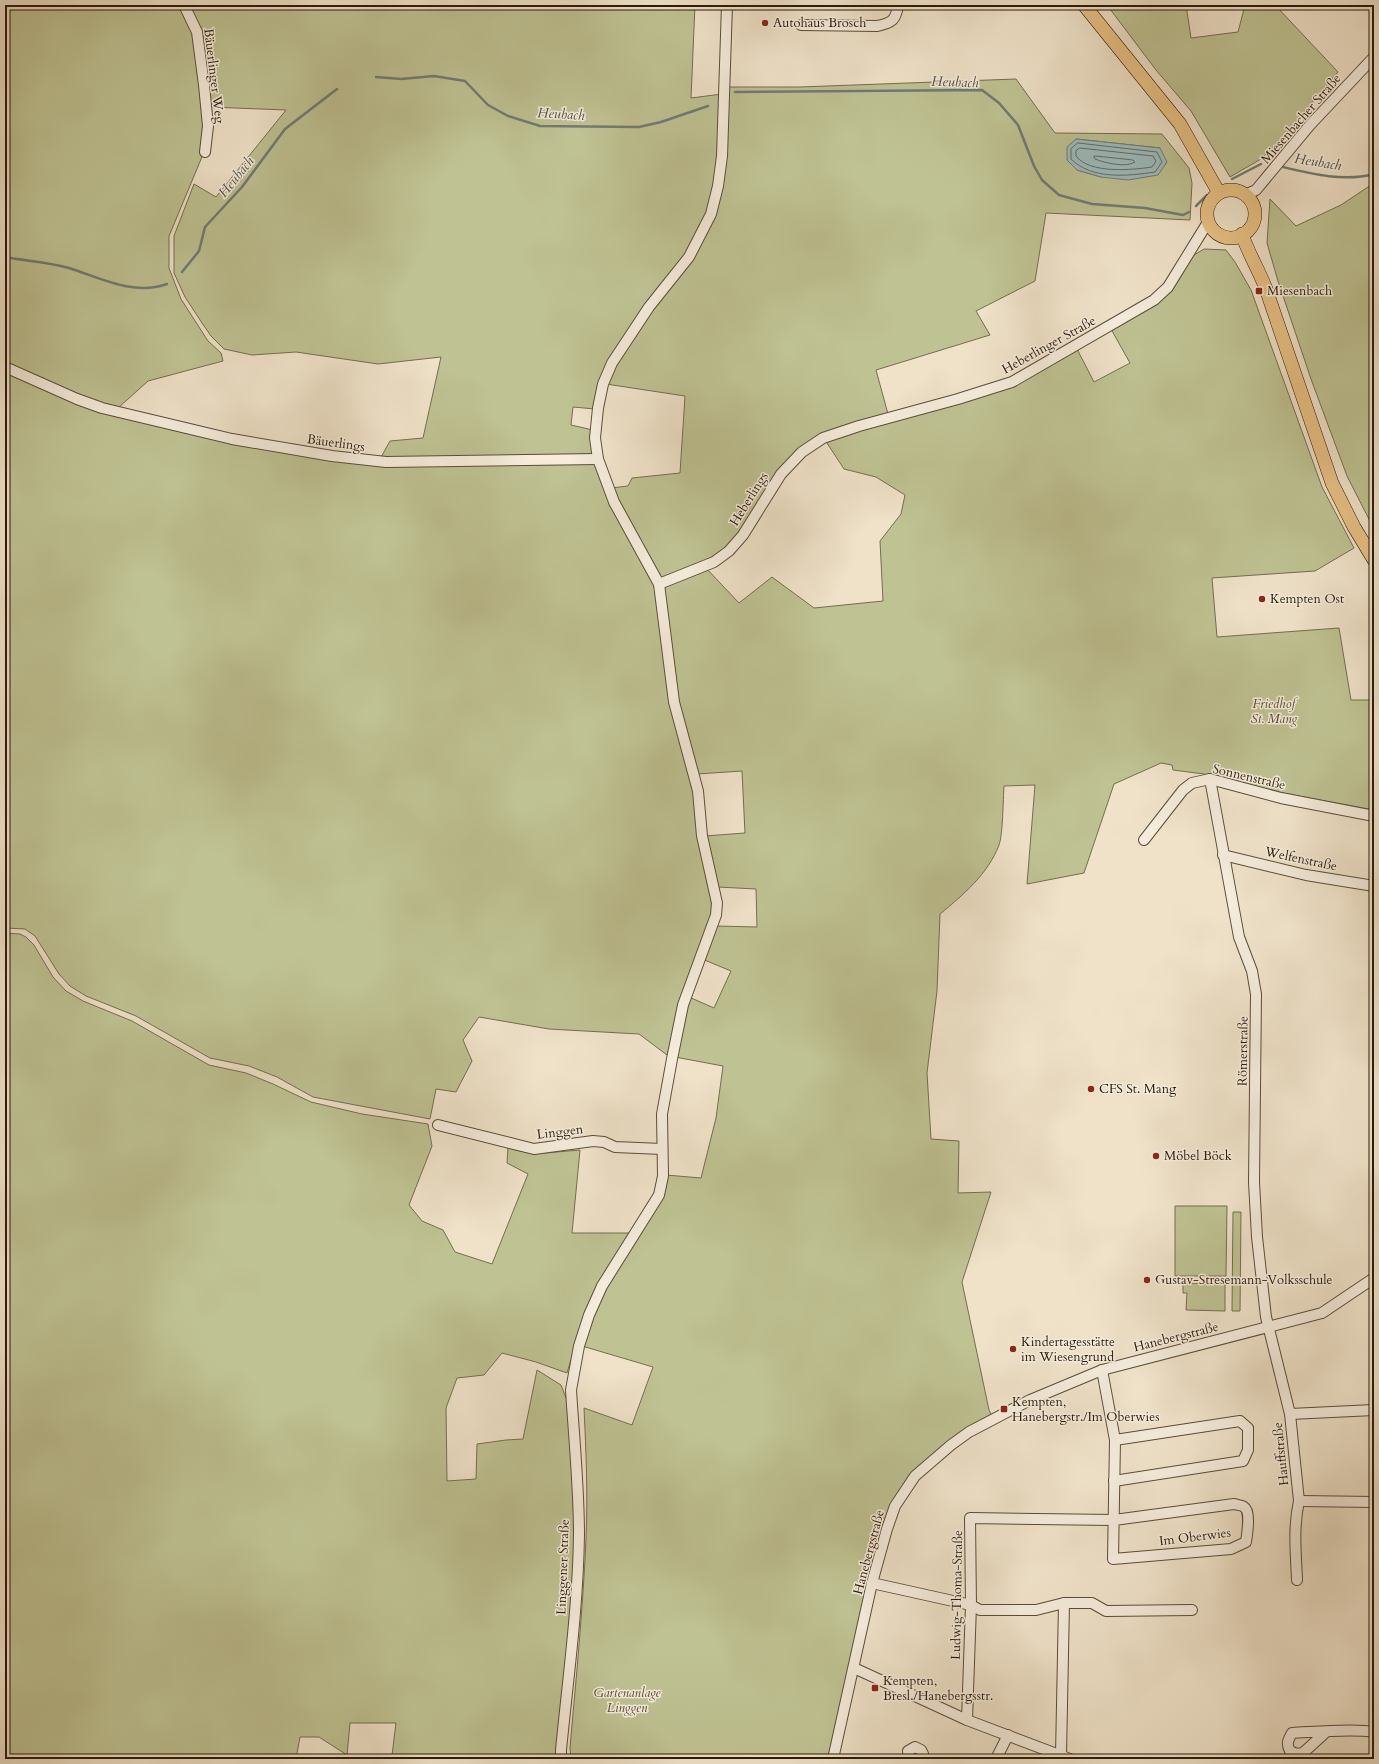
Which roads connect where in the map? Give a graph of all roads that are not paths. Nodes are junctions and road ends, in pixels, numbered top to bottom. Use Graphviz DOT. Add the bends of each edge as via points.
graph roads {
  1 [pos="184,5"];
  2 [pos="727,5"];
  3 [pos="898,5"];
  4 [pos="1084,5"];
  5 [pos="801,25"];
  6 [pos="1374,57"];
  7 [pos="205,152"];
  8 [pos="1219,193"];
  9 [pos="1246,195"];
  10 [pos="1208,222"];
  11 [pos="1242,234"];
  12 [pos="5,367"];
  13 [pos="859,426"];
  14 [pos="598,459"];
  15 [pos="1374,560"];
  16 [pos="659,584"];
  17 [pos="1210,779"];
  18 [pos="1374,816"];
  19 [pos="1144,840"];
  20 [pos="1223,855"];
  21 [pos="1374,886"];
  22 [pos="438,1125"];
  23 [pos="662,1149"];
  24 [pos="1374,1278"];
  25 [pos="1268,1327"];
  26 [pos="1102,1370"];
  27 [pos="1374,1410"];
  28 [pos="1290,1414"];
  29 [pos="1115,1440"];
  30 [pos="1114,1481"];
  31 [pos="1299,1501"];
  32 [pos="1374,1502"];
  33 [pos="970,1518"];
  34 [pos="1114,1520"];
  35 [pos="1297,1580"];
  36 [pos="872,1583"];
  37 [pos="1064,1603"];
  38 [pos="971,1605"];
  39 [pos="1192,1610"];
  40 [pos="854,1668"];
  41 [pos="967,1720"];
  42 [pos="1287,1727"];
  43 [pos="1326,1732"];
  44 [pos="1374,1732"];
  45 [pos="1008,1735"];
  46 [pos="1288,1740"];
  47 [pos="1066,1757"];
  48 [pos="561,1759"];
  49 [pos="833,1759"];
  50 [pos="909,1759"];
  51 [pos="922,1759"];
  52 [pos="996,1759"];
  1 -- 7 [label="street, Bäuerlinger Weg" via="197,32 208,126"];
  2 -- 14 [label="street" via="722,156 711,214 689,257 650,307 612,363 598,408 595,438"];
  3 -- 5 [label="street" via="896,16 891,22 878,26"];
  4 -- 8 [label="main road" via="1180,124"];
  6 -- 9 [label="street, Miesenbacher Straße" via="1310,125 1256,190"];
  8 -- 9 [label="main road" via="1233,190"];
  8 -- 10 [label="main road" via="1211,200 1207,212"];
  9 -- 11 [label="main road" via="1252,204 1254,216 1250,228"];
  10 -- 11 [label="main road" via="1217,233 1228,237"];
  10 -- 13 [label="street, Heberlinger Straße" via="1168,287 1136,312 1012,382"];
  11 -- 15 [label="main road" via="1266,289 1332,483"];
  12 -- 14 [label="street, Bäuerlings" via="102,408 232,439 360,460 386,462"];
  13 -- 16 [label="street, Heberlings" via="823,438 799,454 781,474 743,535 729,551 714,562"];
  14 -- 16 [label="street" via="614,502"];
  16 -- 23 [label="street, Linggener Straße" via="674,702 698,791 702,836 717,904 713,926 699,957 683,1005 662,1114"];
  17 -- 18 [label="street, Sonnenstraße" via="1281,798"];
  17 -- 19 [label="street, Sonnenstraße" via="1192,783 1183,790"];
  17 -- 20 [label="street, Römerstraße"];
  20 -- 21 [label="street, Welfenstraße" via="1306,875"];
  20 -- 25 [label="street, Römerstraße" via="1239,937 1252,971 1256,994 1254,1182 1260,1278"];
  22 -- 23 [label="street, Linggen" via="534,1149 593,1141 604,1142 616,1148"];
  23 -- 48 [label="street, Linggener Straße" via="663,1176 658,1195 602,1286 589,1315 572,1376 579,1534"];
  24 -- 25 [label="street, Hanebergstraße" via="1322,1313"];
  25 -- 26 [label="street, Hanebergstraße"];
  25 -- 28 [label="street, Hauffstraße"];
  26 -- 29 [label="street, Im Oberwies"];
  26 -- 36 [label="street, Hanebergstraße" via="1030,1400 969,1432 915,1476 895,1506"];
  27 -- 28 [label="street"];
  28 -- 31 [label="street, Hauffstraße"];
  29 -- 30 [label="street, Im Oberwies"];
  29 -- 30 [label="street" via="1240,1421 1248,1428 1248,1450 1243,1461"];
  30 -- 34 [label="street, Im Oberwies"];
  31 -- 32 [label="street"];
  31 -- 35 [label="street, Hauffstraße" via="1295,1534"];
  33 -- 34 [label="street, Im Oberwies"];
  33 -- 38 [label="street, Ludwig-Thoma-Straße"];
  34 -- 34 [label="street, Im Oberwies" via="1114,1559 1231,1549 1246,1542 1248,1531 1247,1510 1234,1504"];
  36 -- 38 [label="street"];
  36 -- 40 [label="street, Hanebergstraße"];
  37 -- 38 [label="street" via="1036,1610 980,1610"];
  37 -- 39 [label="street" via="1092,1603 1106,1611"];
  37 -- 47 [label="street"];
  38 -- 41 [label="street, Ludwig-Thoma-Straße"];
  40 -- 41 [label="street"];
  40 -- 49 [label="street, Hanebergstraße"];
  41 -- 45 [label="street"];
  42 -- 46 [label="street"];
  43 -- 44 [label="street"];
  43 -- 46 [label="street" via="1292,1733"];
  43 -- 46 [label="street" via="1303,1753 1290,1751"];
  45 -- 47 [label="street"];
  45 -- 52 [label="street"];
  50 -- 51 [label="street" via="908,1751 914,1747 922,1750"];
}
